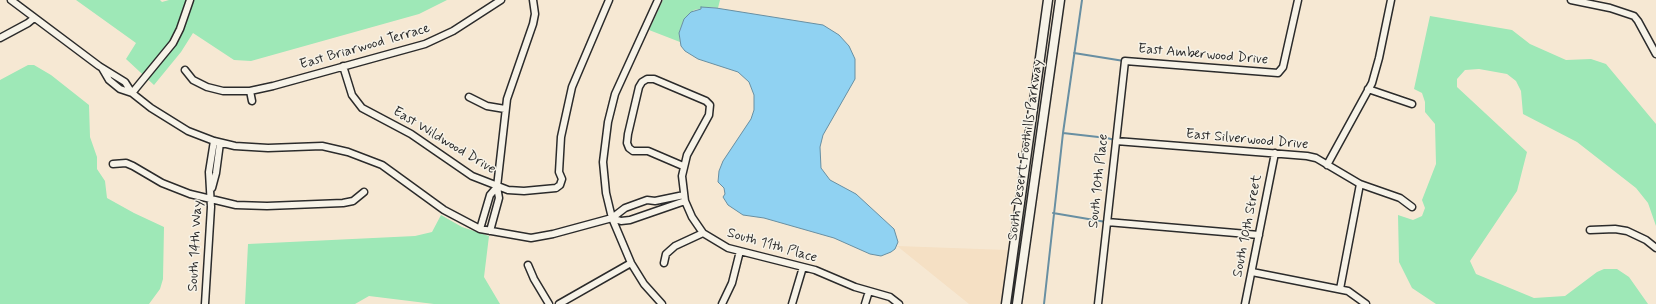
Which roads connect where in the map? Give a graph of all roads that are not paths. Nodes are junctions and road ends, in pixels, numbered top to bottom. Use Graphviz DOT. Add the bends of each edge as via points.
graph roads {
  1 [pos="11,0"];
  2 [pos="190,0"];
  3 [pos="501,0"];
  4 [pos="533,0"];
  5 [pos="609,0"];
  6 [pos="658,0"];
  7 [pos="1048,0"];
  8 [pos="1060,0"];
  9 [pos="1298,0"];
  10 [pos="1391,0"];
  11 [pos="1571,0"];
  12 [pos="1602,3"];
  13 [pos="1046,13"];
  14 [pos="1058,14"];
  15 [pos="34,18"];
  16 [pos="0,38"];
  17 [pos="1656,54"];
  18 [pos="1125,61"];
  19 [pos="343,66"];
  20 [pos="102,68"];
  21 [pos="185,70"];
  22 [pos="119,78"];
  23 [pos="114,84"];
  24 [pos="1368,89"];
  25 [pos="250,91"];
  26 [pos="132,93"];
  27 [pos="469,97"];
  28 [pos="252,101"];
  29 [pos="1412,104"];
  30 [pos="505,109"];
  31 [pos="1116,141"];
  32 [pos="217,142"];
  33 [pos="1275,153"];
  34 [pos="113,164"];
  35 [pos="1327,165"];
  36 [pos="210,166"];
  37 [pos="683,166"];
  38 [pos="217,167"];
  39 [pos="1360,184"];
  40 [pos="497,187"];
  41 [pos="211,189"];
  42 [pos="364,192"];
  43 [pos="684,198"];
  44 [pos="211,200"];
  45 [pos="637,204"];
  46 [pos="487,205"];
  47 [pos="1412,207"];
  48 [pos="496,208"];
  49 [pos="641,217"];
  50 [pos="612,218"];
  51 [pos="1107,222"];
  52 [pos="480,229"];
  53 [pos="1590,230"];
  54 [pos="490,231"];
  55 [pos="703,233"];
  56 [pos="1259,235"];
  57 [pos="1656,248"];
  58 [pos="740,251"];
  59 [pos="631,263"];
  60 [pos="664,263"];
  61 [pos="528,266"];
  62 [pos="803,267"];
  63 [pos="1252,272"];
  64 [pos="1340,289"];
  65 [pos="869,291"];
  66 [pos="205,304"];
  67 [pos="549,304"];
  68 [pos="559,304"];
  69 [pos="662,304"];
  70 [pos="722,304"];
  71 [pos="792,304"];
  72 [pos="865,304"];
  73 [pos="899,304"];
  74 [pos="1006,304"];
  75 [pos="1018,304"];
  76 [pos="1098,304"];
  77 [pos="1245,304"];
  78 [pos="1366,304"];
  1 -- 15 [label="street"];
  2 -- 26 [label="street" via="173,42"];
  3 -- 19 [label="street, East Briarwood Terrace" via="440,38"];
  4 -- 30 [label="street" via="533,24 511,82"];
  5 -- 40 [label="street, East Wildwood Drive" via="572,87 562,137 560,185 556,188 524,191"];
  6 -- 50 [label="street" via="615,94 608,122 603,162"];
  7 -- 13 [label="street, South Desert Foothills Parkway"];
  8 -- 14 [label="street, South Desert Foothills Parkway"];
  9 -- 18 [label="street, East Amberwood Drive" via="1283,68 1278,73"];
  10 -- 24 [label="street" via="1379,58"];
  11 -- 12 [label="street"];
  12 -- 17 [label="street" via="1634,16"];
  13 -- 14 [label="street"];
  13 -- 74 [label="street, South Desert Foothills Parkway"];
  14 -- 75 [label="street, South Desert Foothills Parkway"];
  15 -- 16 [label="street"];
  15 -- 20 [label="street"];
  18 -- 31 [label="street, South 10th Place"];
  19 -- 25 [label="street, East Briarwood Terrace"];
  19 -- 40 [label="street, East Wildwood Drive" via="352,95 367,111 411,134 472,176"];
  20 -- 22 [label="street"];
  20 -- 23 [label="street"];
  21 -- 25 [label="street, East Briarwood Terrace" via="193,80 207,87 223,91"];
  22 -- 23 [label="street"];
  22 -- 26 [label="street"];
  23 -- 26 [label="street"];
  24 -- 29 [label="street"];
  24 -- 35 [label="street"];
  25 -- 28 [label="street"];
  26 -- 32 [label="street" via="174,124"];
  27 -- 30 [label="street" via="486,106"];
  30 -- 40 [label="street"];
  31 -- 33 [label="street, East Silverwood Drive"];
  31 -- 51 [label="street, South 10th Place"];
  32 -- 36 [label="street, South 14th Way"];
  32 -- 38 [label="street, South 14th Way"];
  32 -- 52 [label="street" via="255,148 322,146 348,152 382,165 444,210"];
  33 -- 35 [label="street, East Silverwood Drive" via="1316,158"];
  33 -- 56 [label="street, South 10th Street"];
  34 -- 44 [label="street" via="126,163 162,183"];
  35 -- 39 [label="street, East Silverwood Drive"];
  36 -- 38 [label="street"];
  36 -- 41 [label="street, South 14th Way"];
  37 -- 37 [label="street, South 11th Place" via="710,115 710,105 654,79 647,79 640,87 628,134 629,148 633,151 648,151"];
  37 -- 43 [label="street, South 11th Place"];
  38 -- 41 [label="street, South 14th Way"];
  39 -- 47 [label="street, East Silverwood Drive" via="1400,198"];
  39 -- 64 [label="street"];
  40 -- 46 [label="street" via="490,195"];
  40 -- 48 [label="street" via="499,198"];
  41 -- 44 [label="street, South 14th Way"];
  42 -- 44 [label="street" via="353,201 343,202 251,206"];
  43 -- 45 [label="street" via="655,202 647,200"];
  43 -- 49 [label="street"];
  43 -- 55 [label="street, South 11th Place" via="692,217"];
  44 -- 66 [label="street, South 14th Way"];
  45 -- 49 [label="street"];
  45 -- 50 [label="street" via="618,211"];
  46 -- 48 [label="street"];
  46 -- 52 [label="street"];
  48 -- 54 [label="street"];
  49 -- 50 [label="street" via="621,221"];
  50 -- 54 [label="street" via="531,238"];
  50 -- 59 [label="street"];
  51 -- 56 [label="street"];
  51 -- 76 [label="street, South 10th Place"];
  52 -- 54 [label="street"];
  53 -- 57 [label="street" via="1615,228 1627,231"];
  55 -- 58 [label="street, South 11th Place" via="728,248"];
  55 -- 60 [label="street" via="675,246 666,254"];
  56 -- 63 [label="street, South 10th Street"];
  58 -- 62 [label="street, South 11th Place"];
  58 -- 70 [label="street" via="732,283"];
  59 -- 68 [label="street"];
  59 -- 69 [label="street" via="644,284"];
  61 -- 67 [label="street"];
  62 -- 65 [label="street, South 11th Place"];
  62 -- 71 [label="street"];
  63 -- 64 [label="street"];
  63 -- 77 [label="street, South 10th Street"];
  64 -- 78 [label="street" via="1348,291"];
  65 -- 72 [label="street"];
  65 -- 73 [label="street, South 11th Place" via="890,297"];
}
